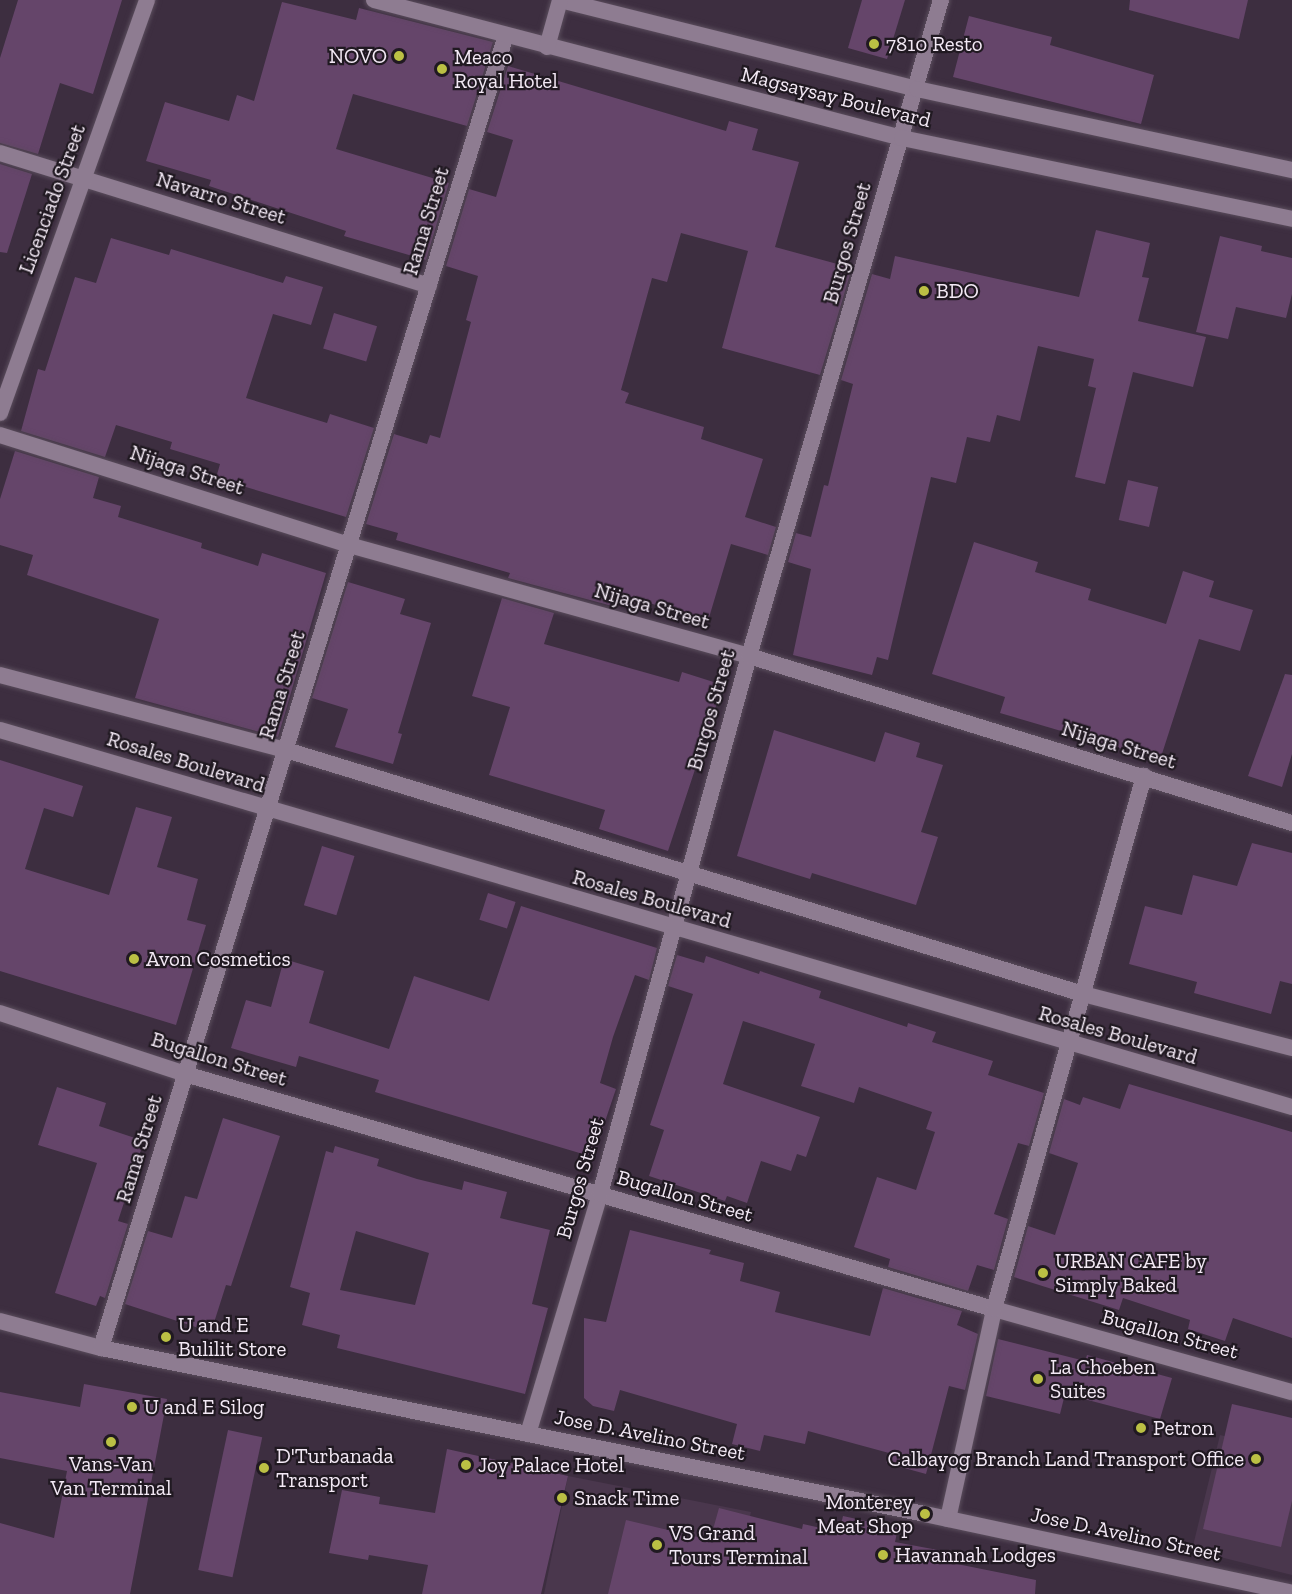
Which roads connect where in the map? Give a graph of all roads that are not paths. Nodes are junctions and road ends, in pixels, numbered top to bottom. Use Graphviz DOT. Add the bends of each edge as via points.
graph roads {
  1 [pos="147,0"];
  2 [pos="374,0"];
  3 [pos="560,0"];
  4 [pos="941,0"];
  5 [pos="605,6"];
  6 [pos="506,35"];
  7 [pos="547,47"];
  8 [pos="917,89"];
  9 [pos="902,138"];
  10 [pos="0,153"];
  11 [pos="1292,170"];
  12 [pos="83,178"];
  13 [pos="1292,219"];
  14 [pos="429,286"];
  15 [pos="0,413"];
  16 [pos="0,435"];
  17 [pos="349,545"];
  18 [pos="749,656"];
  19 [pos="0,675"];
  20 [pos="0,730"];
  21 [pos="286,750"];
  22 [pos="1144,776"];
  23 [pos="267,810"];
  24 [pos="1292,823"];
  25 [pos="689,874"];
  26 [pos="673,929"];
  27 [pos="1083,994"];
  28 [pos="0,1012"];
  29 [pos="1070,1045"];
  30 [pos="1292,1048"];
  31 [pos="185,1074"];
  32 [pos="1292,1107"];
  33 [pos="600,1194"];
  34 [pos="994,1309"];
  35 [pos="0,1321"];
  36 [pos="101,1348"];
  37 [pos="1292,1392"];
  38 [pos="528,1434"];
  39 [pos="948,1519"];
  40 [pos="1292,1593"];
  1 -- 12 [label="street, Licenciado Street"];
  2 -- 6 [label="street, Magsaysay Boulevard"];
  3 -- 5 [label="street, Magsaysay Boulevard"];
  3 -- 7 [label="street"];
  4 -- 8 [label="street, Burgos Street"];
  5 -- 8 [label="street, Magsaysay Boulevard"];
  6 -- 7 [label="street, Magsaysay Boulevard"];
  6 -- 14 [label="street, Rama Street"];
  7 -- 9 [label="street, Magsaysay Boulevard"];
  8 -- 9 [label="street, Burgos Street"];
  8 -- 11 [label="street, Magsaysay Boulevard"];
  9 -- 13 [label="street, Magsaysay Boulevard"];
  9 -- 18 [label="street, Burgos Street"];
  10 -- 12 [label="street, Navarro Street"];
  12 -- 14 [label="street, Navarro Street"];
  12 -- 15 [label="street, Licenciado Street"];
  14 -- 17 [label="street, Rama Street"];
  16 -- 17 [label="street, Nijaga Street"];
  17 -- 18 [label="street, Nijaga Street"];
  17 -- 21 [label="street, Rama Street"];
  18 -- 22 [label="street, Nijaga Street"];
  18 -- 25 [label="street, Burgos Street"];
  19 -- 21 [label="street, Rosales Boulevard"];
  20 -- 23 [label="street, Rosales Boulevard"];
  21 -- 23 [label="street, Rama Street"];
  21 -- 25 [label="street, Rosales Boulevard"];
  22 -- 24 [label="street, Nijaga Street"];
  22 -- 27 [label="street"];
  23 -- 26 [label="street, Rosales Boulevard"];
  23 -- 31 [label="street, Rama Street"];
  25 -- 26 [label="street, Burgos Street"];
  25 -- 27 [label="street, Rosales Boulevard"];
  26 -- 29 [label="street, Rosales Boulevard"];
  26 -- 33 [label="street, Burgos Street"];
  27 -- 29 [label="street"];
  27 -- 30 [label="street, Rosales Boulevard"];
  28 -- 31 [label="street, Bugallon Street"];
  29 -- 32 [label="street, Rosales Boulevard"];
  29 -- 34 [label="street"];
  31 -- 33 [label="street, Bugallon Street"];
  31 -- 36 [label="street, Rama Street"];
  33 -- 34 [label="street, Bugallon Street"];
  33 -- 38 [label="street, Burgos Street"];
  34 -- 37 [label="street, Bugallon Street"];
  34 -- 39 [label="street"];
  35 -- 36 [label="street, Jose D. Avelino Street"];
  36 -- 38 [label="street, Jose D. Avelino Street"];
  38 -- 39 [label="street, Jose D. Avelino Street"];
  39 -- 40 [label="street, Jose D. Avelino Street"];
}
